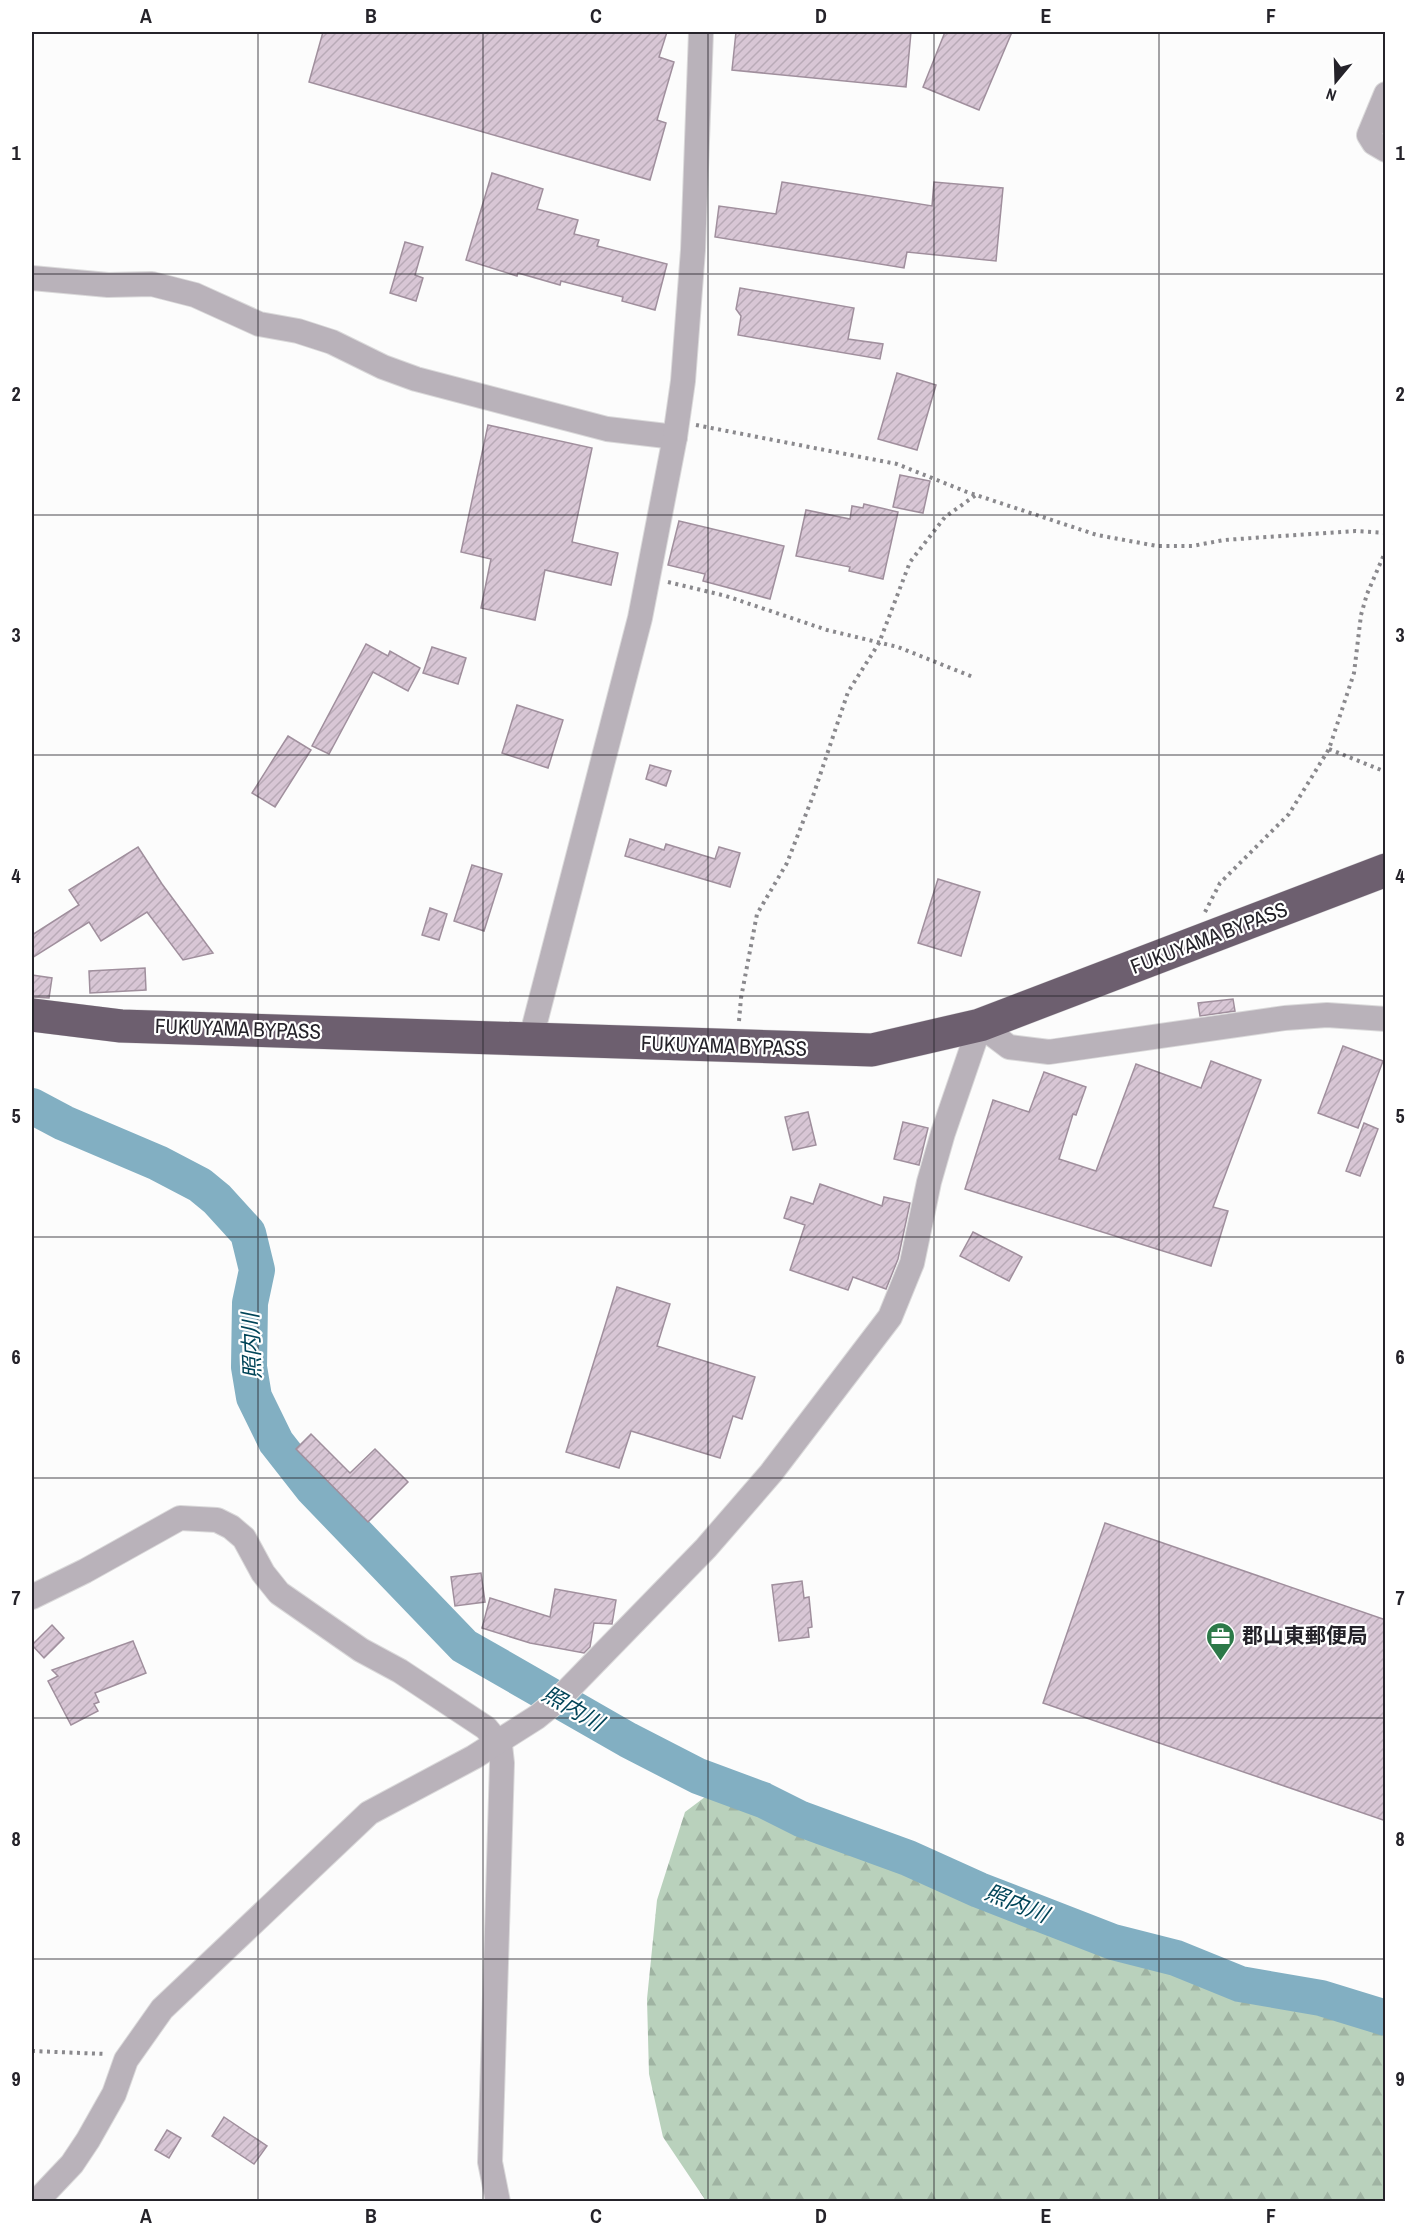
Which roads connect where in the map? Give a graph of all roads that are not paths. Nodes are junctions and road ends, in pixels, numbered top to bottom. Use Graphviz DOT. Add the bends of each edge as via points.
graph roads {
  1 [pos="701,32"];
  2 [pos="1386,94"];
  3 [pos="1386,150"];
  4 [pos="32,278"];
  5 [pos="676,429"];
  6 [pos="1386,870"];
  7 [pos="32,1015"];
  8 [pos="1386,1019"];
  9 [pos="980,1025"];
  10 [pos="531,1038"];
  11 [pos="32,1597"];
  12 [pos="498,1741"];
  13 [pos="36,2202"];
  14 [pos="498,2202"];
  1 -- 5 [label="street" via="693,250"];
  2 -- 3 [label="street" via="1369,135"];
  4 -- 5 [label="street" via="108,285 152,284 195,295 259,324 332,342 416,379 608,429"];
  5 -- 10 [label="street" via="649,578"];
  6 -- 9 [label="highway, FUKUYAMA BYPASS"];
  7 -- 10 [label="highway, FUKUYAMA BYPASS" via="121,1026"];
  8 -- 9 [label="street" via="1327,1015 1285,1018 1049,1052 1009,1047"];
  9 -- 10 [label="highway, FUKUYAMA BYPASS" via="872,1050"];
  9 -- 12 [label="street" via="943,1133 912,1263 890,1317 771,1473 706,1548 558,1700 537,1718"];
  11 -- 12 [label="street" via="180,1518 217,1520 244,1538 279,1593 486,1728"];
  12 -- 13 [label="street" via="369,1813 162,2009 126,2060 114,2094 88,2140"];
  12 -- 14 [label="street" via="502,1763 490,2162"];
}
